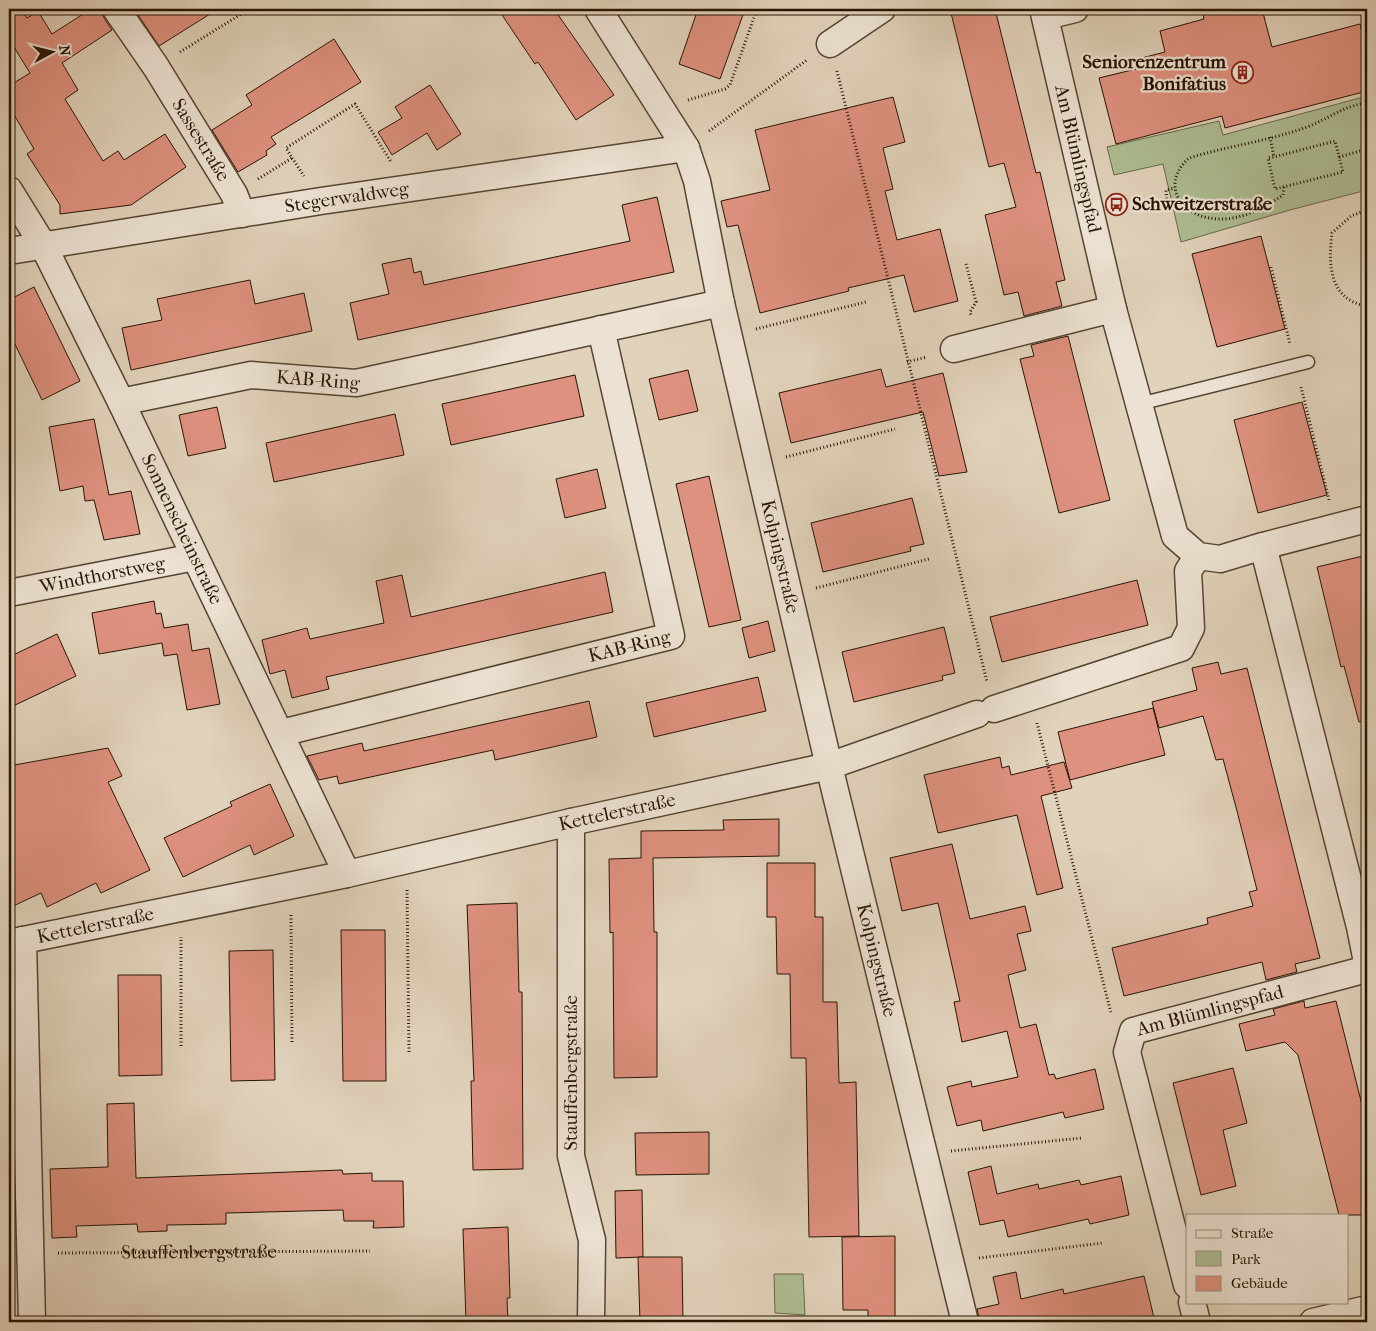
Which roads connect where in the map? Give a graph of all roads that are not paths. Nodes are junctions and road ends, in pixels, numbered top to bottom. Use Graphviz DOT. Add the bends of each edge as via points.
graph roads {
  1 [pos="116,9"];
  2 [pos="598,9"];
  3 [pos="882,9"];
  4 [pos="1075,9"];
  5 [pos="1044,13"];
  6 [pos="830,44"];
  7 [pos="686,148"];
  8 [pos="9,190"];
  9 [pos="238,204"];
  10 [pos="43,246"];
  11 [pos="9,251"];
  12 [pos="721,303"];
  13 [pos="1113,309"];
  14 [pos="602,329"];
  15 [pos="966,347"];
  16 [pos="1302,363"];
  17 [pos="121,402"];
  18 [pos="1139,404"];
  19 [pos="1367,518"];
  20 [pos="1263,546"];
  21 [pos="1198,556"];
  22 [pos="195,557"];
  23 [pos="9,593"];
  24 [pos="281,733"];
  25 [pos="829,766"];
  26 [pos="571,822"];
  27 [pos="347,874"];
  28 [pos="1364,926"];
  29 [pos="16,942"];
  30 [pos="1367,962"];
  31 [pos="1367,970"];
  32 [pos="1186,1281"];
  33 [pos="1192,1304"];
  34 [pos="1367,1309"];
  35 [pos="32,1322"];
  36 [pos="591,1322"];
  37 [pos="965,1322"];
  38 [pos="1197,1322"];
  39 [pos="1313,1322"];
  1 -- 9 [label="street, Sassestraße" via="156,67"];
  2 -- 7 [label="street, Kolpingstraße"];
  3 -- 6 [label="street"];
  4 -- 5 [label="street"];
  5 -- 13 [label="street, Am Blümlingspfad"];
  7 -- 9 [label="street, Stegerwaldweg" via="408,188"];
  7 -- 12 [label="street, Kolpingstraße" via="698,181"];
  8 -- 10 [label="street, Sonnenscheinstraße"];
  9 -- 10 [label="street, Stegerwaldweg"];
  10 -- 11 [label="street, Stegerwaldweg"];
  10 -- 17 [label="street, Sonnenscheinstraße"];
  12 -- 14 [label="street, KAB-Ring"];
  12 -- 25 [label="street, Kolpingstraße"];
  13 -- 15 [label="street"];
  13 -- 18 [label="street, Am Blümlingspfad"];
  14 -- 17 [label="street, KAB-Ring" via="356,382 251,375"];
  14 -- 24 [label="street, KAB-Ring" via="671,636"];
  16 -- 18 [label="lane"];
  17 -- 22 [label="street, Sonnenscheinstraße"];
  18 -- 21 [label="street, Am Blümlingspfad" via="1175,536"];
  19 -- 20 [label="street"];
  20 -- 21 [label="street" via="1220,559"];
  20 -- 28 [label="street"];
  21 -- 25 [label="street" via="1188,571 1191,628 1180,648"];
  22 -- 23 [label="street, Windthorstweg"];
  22 -- 24 [label="street, Sonnenscheinstraße"];
  24 -- 27 [label="street, Sonnenscheinstraße"];
  25 -- 26 [label="street, Kettelerstraße"];
  25 -- 37 [label="street, Kolpingstraße"];
  26 -- 27 [label="street, Kettelerstraße"];
  26 -- 36 [label="street, Stauffenbergstraße" via="571,1156 592,1240"];
  27 -- 29 [label="street, Kettelerstraße"];
  28 -- 30 [label="street"];
  29 -- 35 [label="street"];
  31 -- 32 [label="street, Am Blümlingspfad" via="1133,1031 1127,1052"];
  33 -- 38 [label="street"];
  34 -- 39 [label="street"];
}
